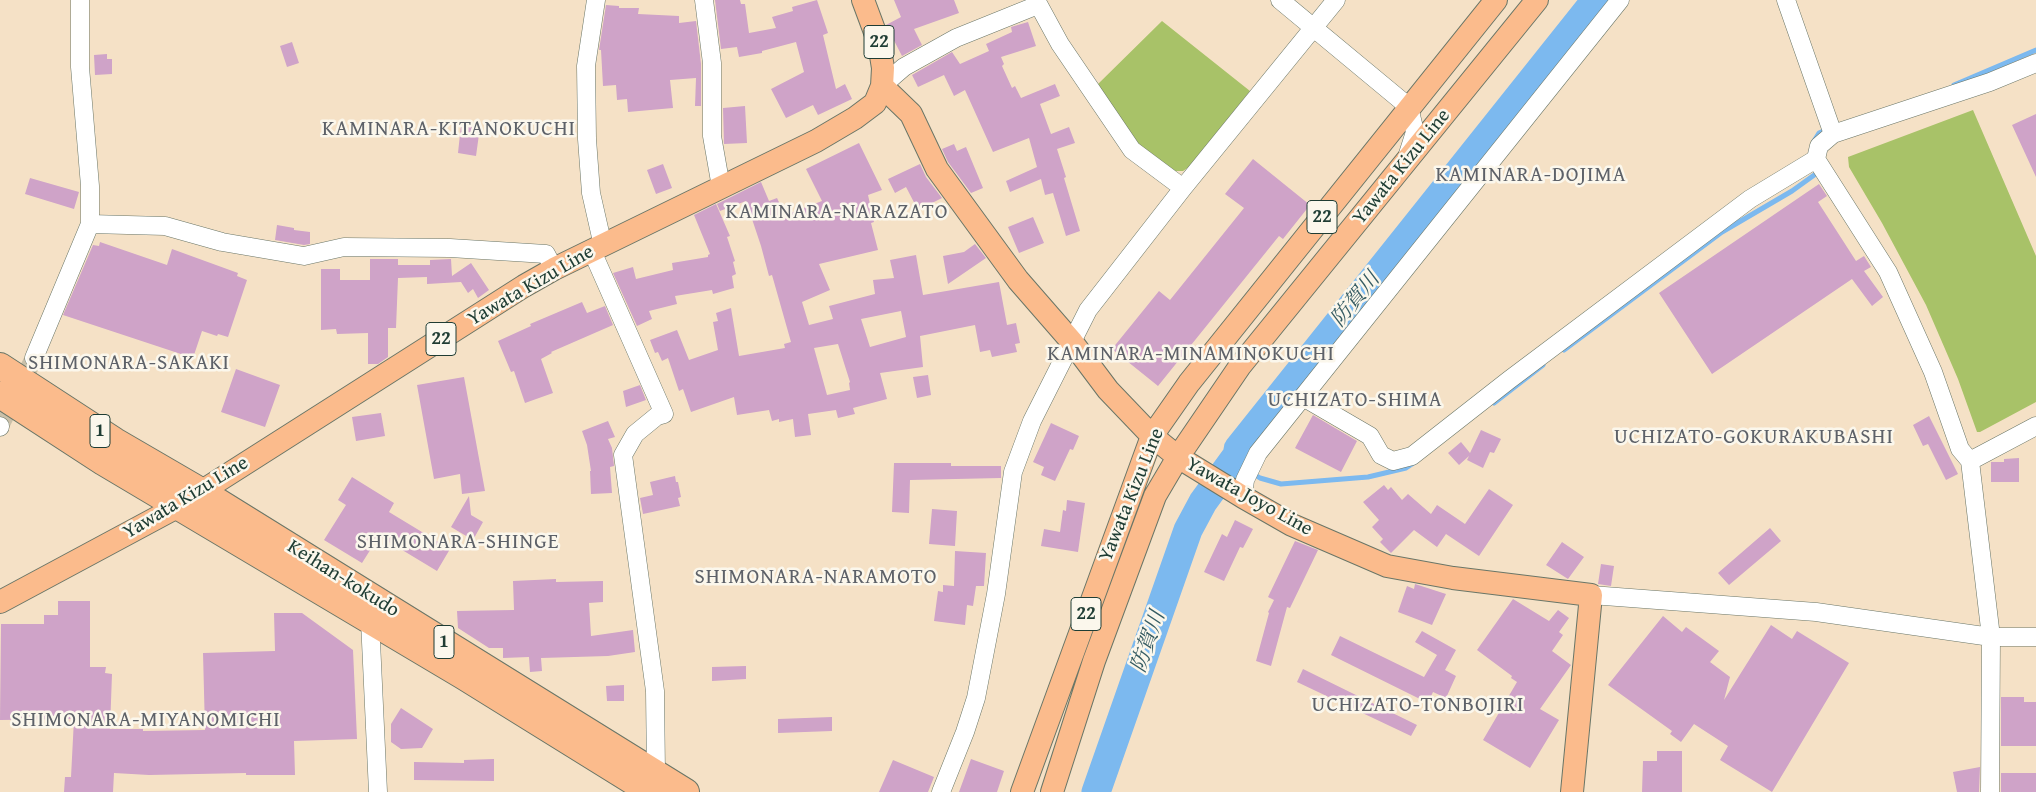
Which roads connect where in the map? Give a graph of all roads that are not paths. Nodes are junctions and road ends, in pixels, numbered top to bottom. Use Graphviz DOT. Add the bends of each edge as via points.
graph roads {
  1 [pos="80,0"];
  2 [pos="596,0"];
  3 [pos="704,0"];
  4 [pos="863,0"];
  5 [pos="1280,0"];
  6 [pos="1336,0"];
  7 [pos="1496,0"];
  8 [pos="1538,0"];
  9 [pos="1620,0"];
  10 [pos="1786,0"];
  11 [pos="1037,3"];
  12 [pos="1314,28"];
  13 [pos="2036,63"];
  14 [pos="882,86"];
  15 [pos="1409,107"];
  16 [pos="1833,134"];
  17 [pos="1816,159"];
  18 [pos="1404,164"];
  19 [pos="721,187"];
  20 [pos="1183,188"];
  21 [pos="90,224"];
  22 [pos="597,248"];
  23 [pos="554,269"];
  24 [pos="1072,342"];
  25 [pos="34,358"];
  26 [pos="0,366"];
  27 [pos="0,395"];
  28 [pos="1304,396"];
  29 [pos="2036,426"];
  30 [pos="1152,436"];
  31 [pos="1178,457"];
  32 [pos="1970,461"];
  33 [pos="201,491"];
  34 [pos="1243,497"];
  35 [pos="177,507"];
  36 [pos="1591,595"];
  37 [pos="0,602"];
  38 [pos="370,620"];
  39 [pos="1991,637"];
  40 [pos="2036,637"];
  41 [pos="653,783"];
  42 [pos="378,792"];
  43 [pos="686,792"];
  44 [pos="941,792"];
  45 [pos="1022,792"];
  46 [pos="1052,792"];
  47 [pos="1572,792"];
  48 [pos="1990,792"];
  1 -- 21 [label="street" via="80,67"];
  2 -- 22 [label="street" via="586,66 587,139"];
  3 -- 19 [label="street" via="712,63 712,136"];
  4 -- 14 [label="main road, Yawata Kizu Line / 22" via="879,43"];
  5 -- 12 [label="street"];
  6 -- 12 [label="street"];
  7 -- 15 [label="main road, Yawata Kizu Line / 22"];
  8 -- 18 [label="main road, Yawata Kizu Line / 22"];
  9 -- 28 [label="street"];
  10 -- 16 [label="street"];
  11 -- 14 [label="street" via="956,38 904,67"];
  11 -- 20 [label="street" via="1060,44 1132,150"];
  12 -- 15 [label="street"];
  12 -- 20 [label="street"];
  13 -- 16 [label="street" via="1990,82"];
  14 -- 19 [label="main road, Yawata Kizu Line / 22" via="876,103 855,118 816,141"];
  14 -- 24 [label="main road, Yawata Joyo Line" via="911,114 937,169 1018,280"];
  15 -- 18 [label="street" via="1415,132"];
  15 -- 30 [label="main road, Yawata Kizu Line / 22" via="1189,383"];
  16 -- 17 [label="street" via="1819,146"];
  17 -- 28 [label="street" via="1750,199 1412,456 1393,461 1381,455 1370,436"];
  17 -- 32 [label="street" via="1888,272 1933,372 1960,449"];
  18 -- 31 [label="main road, Yawata Kizu Line / 22" via="1240,366"];
  19 -- 22 [label="main road, Yawata Kizu Line / 22"];
  20 -- 24 [label="street" via="1088,310"];
  21 -- 23 [label="street" via="165,226 222,242 304,256 344,247 450,248 546,254"];
  21 -- 25 [label="street"];
  22 -- 23 [label="main road, Yawata Kizu Line / 22"];
  22 -- 41 [label="street" via="664,414 636,434 622,455 654,691"];
  23 -- 33 [label="main road, Yawata Kizu Line / 22"];
  24 -- 30 [label="main road, Yawata Joyo Line" via="1108,390"];
  24 -- 44 [label="street" via="1032,421 1014,472 976,698"];
  26 -- 33 [label="highway, Keihan-kokudo / 1" via="115,441"];
  27 -- 35 [label="highway, Keihan-kokudo / 1"];
  28 -- 34 [label="street" via="1258,453 1245,480"];
  29 -- 32 [label="street"];
  30 -- 31 [label="main road, Yawata Joyo Line"];
  30 -- 45 [label="main road, Yawata Kizu Line / 22"];
  31 -- 34 [label="main road, Yawata Joyo Line"];
  31 -- 46 [label="main road, Yawata Kizu Line / 22" via="1155,496 1094,662"];
  32 -- 39 [label="street"];
  33 -- 35 [label="main road, Yawata Kizu Line / 22"];
  33 -- 41 [label="highway, Keihan-kokudo / 1"];
  34 -- 36 [label="main road, Yawata Joyo Line" via="1292,525 1386,566"];
  35 -- 37 [label="main road, Yawata Kizu Line / 22"];
  35 -- 38 [label="highway, Keihan-kokudo / 1"];
  36 -- 39 [label="street" via="1816,612"];
  36 -- 47 [label="main road"];
  38 -- 41 [label="highway, Keihan-kokudo / 1"];
  38 -- 42 [label="street"];
  39 -- 40 [label="street"];
  39 -- 48 [label="street"];
  41 -- 43 [label="highway, Keihan-kokudo / 1"];
}
